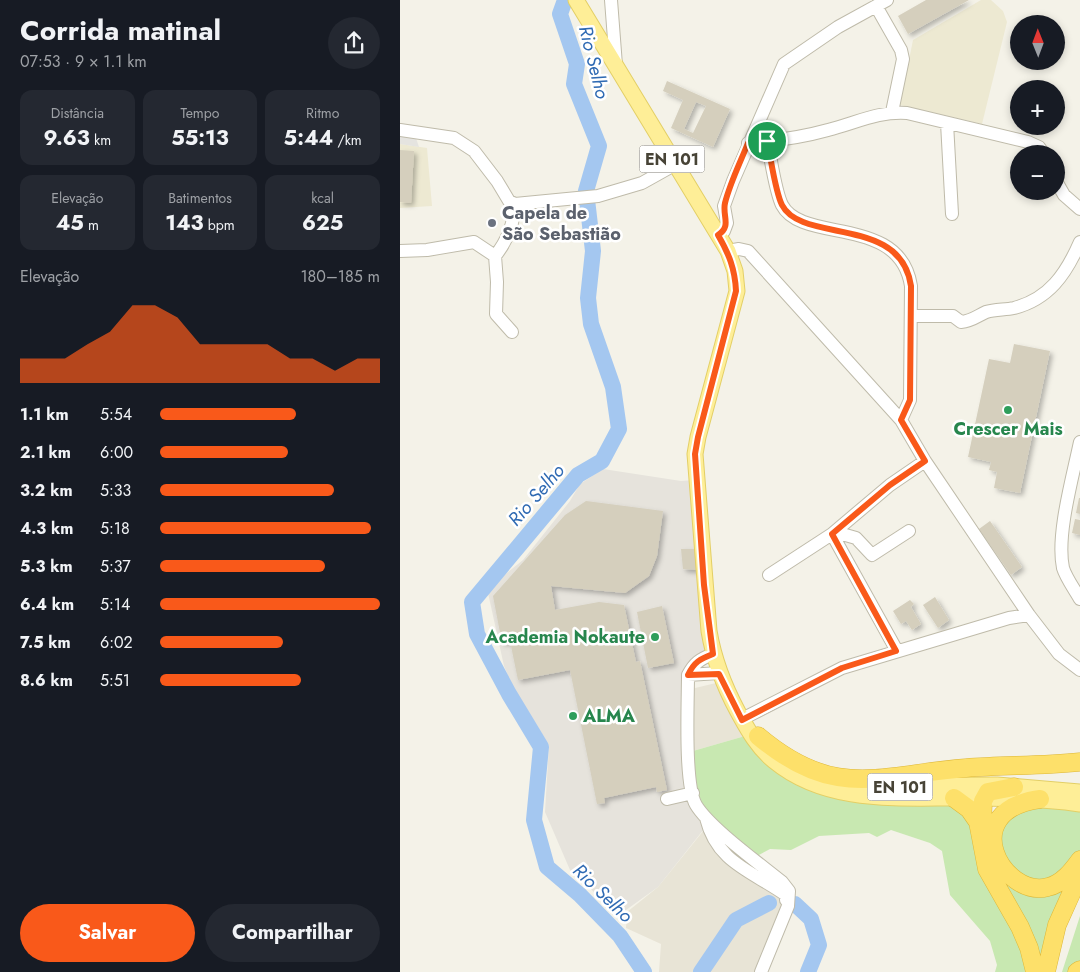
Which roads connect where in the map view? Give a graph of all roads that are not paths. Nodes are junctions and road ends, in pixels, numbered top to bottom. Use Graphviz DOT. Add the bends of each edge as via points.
graph roads {
  1 [pos="576,0"];
  2 [pos="611,0"];
  3 [pos="881,3"];
  4 [pos="616,68"];
  5 [pos="892,112"];
  6 [pos="948,123"];
  7 [pos="400,130"];
  8 [pos="767,141"];
  9 [pos="748,143"];
  10 [pos="1034,145"];
  11 [pos="676,164"];
  12 [pos="1065,196"];
  13 [pos="512,203"];
  14 [pos="1080,209"];
  15 [pos="952,214"];
  16 [pos="718,235"];
  17 [pos="1080,242"];
  18 [pos="400,251"];
  19 [pos="728,251"];
  20 [pos="495,256"];
  21 [pos="911,316"];
  22 [pos="512,332"];
  23 [pos="901,420"];
  24 [pos="1080,442"];
  25 [pos="925,461"];
  26 [pos="909,530"];
  27 [pos="834,533"];
  28 [pos="769,575"];
  29 [pos="1080,599"];
  30 [pos="1029,615"];
  31 [pos="896,651"];
  32 [pos="713,654"];
  33 [pos="1080,670"];
  34 [pos="719,674"];
  35 [pos="688,675"];
  36 [pos="742,720"];
  37 [pos="758,736"];
  38 [pos="1080,762"];
  39 [pos="1014,787"];
  40 [pos="1080,792"];
  41 [pos="693,793"];
  42 [pos="954,798"];
  43 [pos="984,798"];
  44 [pos="667,799"];
  45 [pos="1040,799"];
  46 [pos="1080,804"];
  47 [pos="983,846"];
  48 [pos="1080,860"];
  49 [pos="1080,874"];
  50 [pos="1080,894"];
  51 [pos="761,972"];
  52 [pos="1035,972"];
  53 [pos="1046,972"];
  54 [pos="1056,972"];
  1 -- 4 [label="main road, EN 101"];
  2 -- 4 [label="street"];
  3 -- 5 [label="street" via="902,59"];
  3 -- 9 [label="street" via="838,27 784,64"];
  4 -- 11 [label="main road, EN 101"];
  5 -- 6 [label="street"];
  5 -- 8 [label="street" via="828,130"];
  6 -- 10 [label="street"];
  6 -- 15 [label="street"];
  7 -- 13 [label="street" via="454,138 474,151"];
  8 -- 9 [label="street"];
  8 -- 21 [label="street" via="783,206 798,222 870,239 901,260 909,272"];
  9 -- 16 [label="street" via="724,206 727,223"];
  11 -- 13 [label="street" via="642,183 598,196"];
  11 -- 16 [label="main road, EN 101"];
  12 -- 14 [label="street"];
  13 -- 20 [label="street" via="514,217 506,243"];
  16 -- 19 [label="main road, EN 101"];
  17 -- 21 [label="street" via="1071,263 1039,299 1014,308 987,312 972,321 961,322 953,316"];
  18 -- 20 [label="street" via="474,242"];
  19 -- 23 [label="street" via="748,251"];
  19 -- 32 [label="main road, EN 101" via="735,271 736,291 695,454"];
  20 -- 22 [label="street" via="496,314"];
  21 -- 23 [label="street" via="910,400"];
  23 -- 25 [label="street"];
  24 -- 29 [label="street" via="1063,545 1063,569"];
  25 -- 27 [label="street" via="890,485"];
  25 -- 30 [label="street"];
  26 -- 27 [label="street" via="872,555 856,538"];
  27 -- 28 [label="street"];
  27 -- 31 [label="street"];
  30 -- 31 [label="street"];
  30 -- 33 [label="street" via="1059,654"];
  31 -- 36 [label="street" via="842,668"];
  32 -- 34 [label="main road, EN 101"];
  32 -- 35 [label="street" via="692,665"];
  34 -- 35 [label="street"];
  34 -- 36 [label="main road, EN 101"];
  35 -- 41 [label="street" via="688,756"];
  36 -- 37 [label="main road, EN 101"];
  36 -- 42 [label="main road, EN 101" via="752,737 773,760 823,787 874,798"];
  37 -- 38 [label="highway" via="786,758 809,769 856,780 968,768"];
  37 -- 39 [label="main road, EN 101" via="786,763 834,783 882,787"];
  39 -- 40 [label="main road, EN 101"];
  39 -- 43 [label="highway" via="991,790"];
  41 -- 44 [label="street"];
  41 -- 51 [label="street" via="696,805 789,891 788,906"];
  42 -- 43 [label="main road, EN 101"];
  42 -- 47 [label="highway" via="975,817"];
  43 -- 45 [label="main road, EN 101"];
  43 -- 47 [label="highway"];
  45 -- 46 [label="main road, EN 101"];
  45 -- 48 [label="highway" via="1016,804 999,820 993,844 1001,865 1022,882 1040,888 1062,880"];
  47 -- 52 [label="highway" via="987,869 1030,948"];
  49 -- 53 [label="highway" via="1057,925"];
  50 -- 54 [label="highway" via="1066,930"];
}
